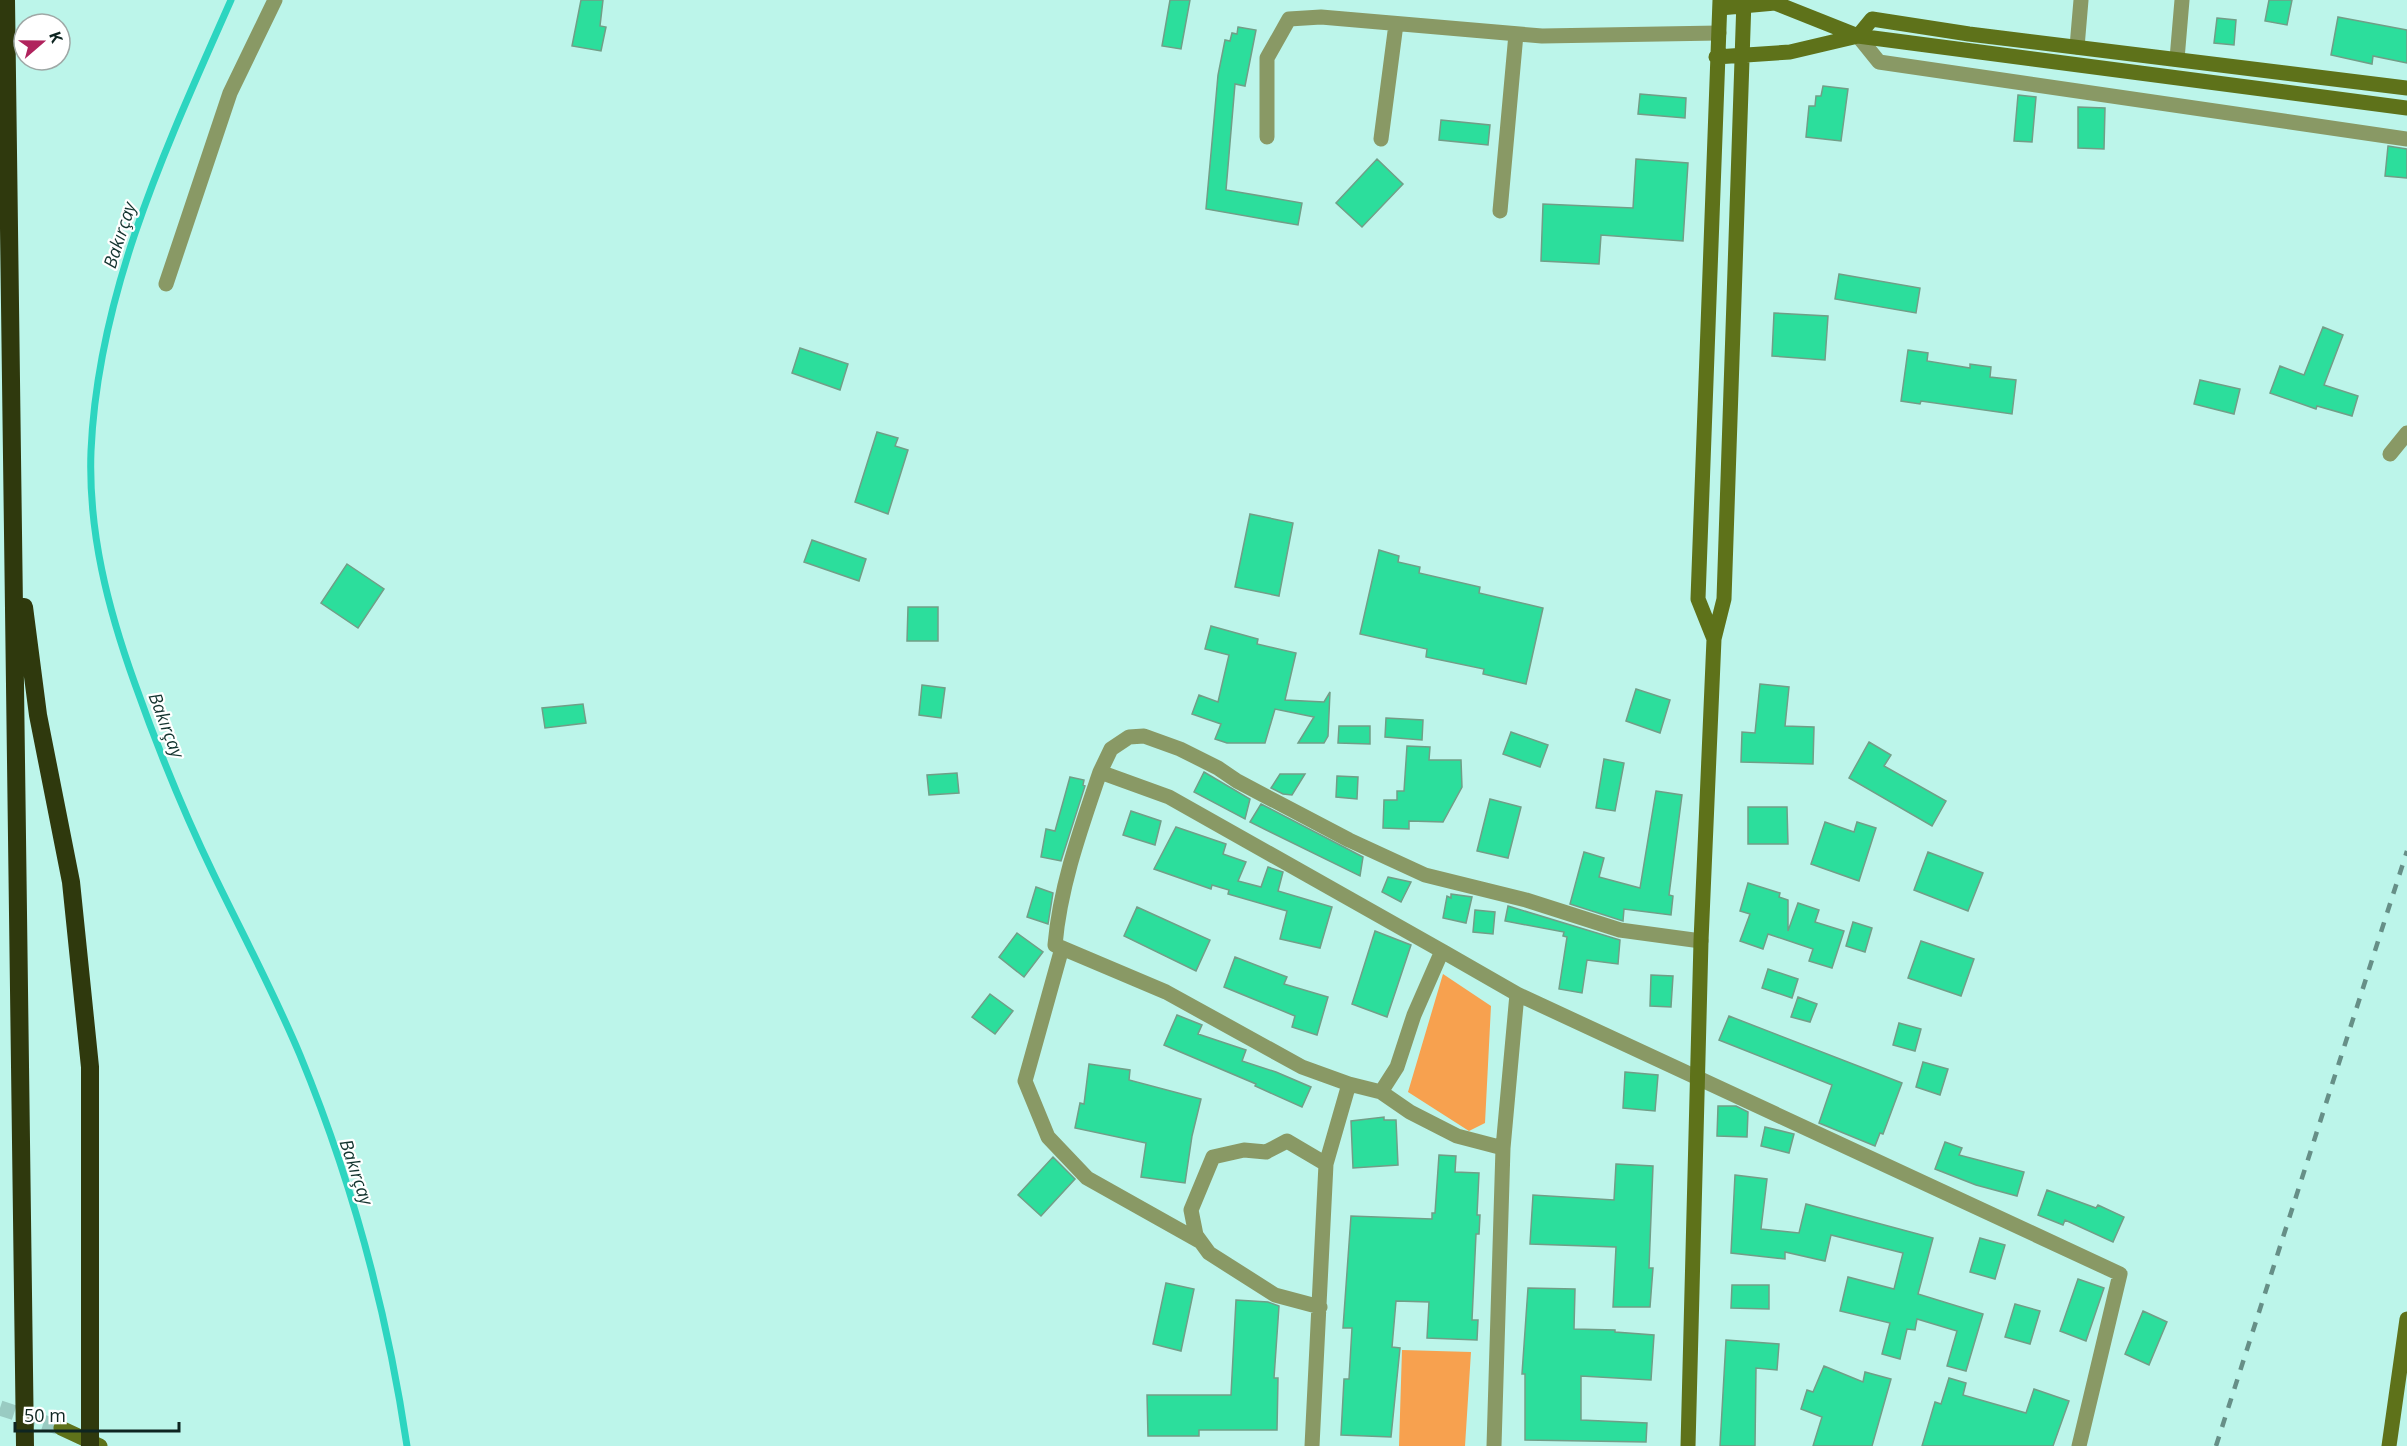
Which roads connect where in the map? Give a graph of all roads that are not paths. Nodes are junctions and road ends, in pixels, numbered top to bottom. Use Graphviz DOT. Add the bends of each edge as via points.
graph roads {
  1 [pos="6,0"];
  2 [pos="275,0"];
  3 [pos="2081,0"];
  4 [pos="2182,0"];
  5 [pos="1744,2"];
  6 [pos="1720,4"];
  7 [pos="1396,24"];
  8 [pos="1719,33"];
  9 [pos="1516,34"];
  10 [pos="1858,36"];
  11 [pos="2077,47"];
  12 [pos="1742,56"];
  13 [pos="1716,57"];
  14 [pos="2177,59"];
  15 [pos="2407,87"];
  16 [pos="2407,108"];
  17 [pos="1267,137"];
  18 [pos="1381,139"];
  19 [pos="2407,139"];
  20 [pos="1500,211"];
  21 [pos="166,284"];
  22 [pos="2407,433"];
  23 [pos="2390,454"];
  24 [pos="13,528"];
  25 [pos="1714,639"];
  26 [pos="1100,772"];
  27 [pos="1701,941"];
  28 [pos="1062,948"];
  29 [pos="1442,951"];
  30 [pos="1517,994"];
  31 [pos="1697,1078"];
  32 [pos="1349,1084"];
  33 [pos="1381,1092"];
  34 [pos="1503,1148"];
  35 [pos="1326,1164"];
  36 [pos="1201,1242"];
  37 [pos="1320,1307"];
  38 [pos="2407,1319"];
  39 [pos="61,1428"];
  40 [pos="93,1444"];
  41 [pos="25,1446"];
  42 [pos="1312,1446"];
  43 [pos="1494,1446"];
  44 [pos="1688,1446"];
  45 [pos="2079,1446"];
  46 [pos="2389,1446"];
  1 -- 24 [label="highway"];
  2 -- 21 [label="street" via="230,93"];
  3 -- 11 [label="street"];
  4 -- 14 [label="street"];
  5 -- 6 [label="main road"];
  5 -- 10 [label="main road" via="1775,3"];
  5 -- 12 [label="main road"];
  6 -- 8 [label="main road"];
  7 -- 9 [label="street"];
  7 -- 17 [label="street" via="1321,17 1289,20 1267,58"];
  7 -- 18 [label="street"];
  8 -- 9 [label="street"];
  8 -- 13 [label="main road"];
  9 -- 20 [label="street"];
  10 -- 11 [label="main road" via="1872,19"];
  10 -- 12 [label="main road" via="1790,52"];
  10 -- 16 [label="main road"];
  10 -- 19 [label="street" via="1879,62"];
  11 -- 14 [label="main road"];
  12 -- 13 [label="main road"];
  12 -- 25 [label="main road" via="1724,599"];
  13 -- 25 [label="main road" via="1698,599"];
  14 -- 15 [label="main road"];
  22 -- 23 [label="street"];
  24 -- 40 [label="highway" via="38,715 71,882 90,1066"];
  24 -- 41 [label="highway"];
  25 -- 27 [label="main road"];
  26 -- 27 [label="street" via="1111,749 1129,737 1144,736 1190,753 1350,840 1425,875 1526,900 1620,930"];
  26 -- 28 [label="street" via="1077,841 1057,924 1055,945"];
  26 -- 29 [label="street" via="1169,797"];
  27 -- 31 [label="main road"];
  28 -- 32 [label="street" via="1166,992 1302,1067"];
  28 -- 36 [label="street" via="1025,1080 1048,1137 1087,1178"];
  29 -- 30 [label="street"];
  29 -- 33 [label="street" via="1397,1067"];
  30 -- 31 [label="street"];
  30 -- 34 [label="street"];
  31 -- 44 [label="main road"];
  31 -- 45 [label="street" via="2120,1274"];
  32 -- 33 [label="street"];
  32 -- 35 [label="street"];
  33 -- 34 [label="street" via="1457,1136"];
  34 -- 43 [label="street"];
  35 -- 36 [label="street" via="1287,1141 1266,1152 1245,1150 1214,1157 1191,1210"];
  35 -- 37 [label="street"];
  36 -- 37 [label="street" via="1209,1253 1275,1295"];
  37 -- 42 [label="street"];
  38 -- 46 [label="main road"];
  39 -- 40 [label="main road"];
}
